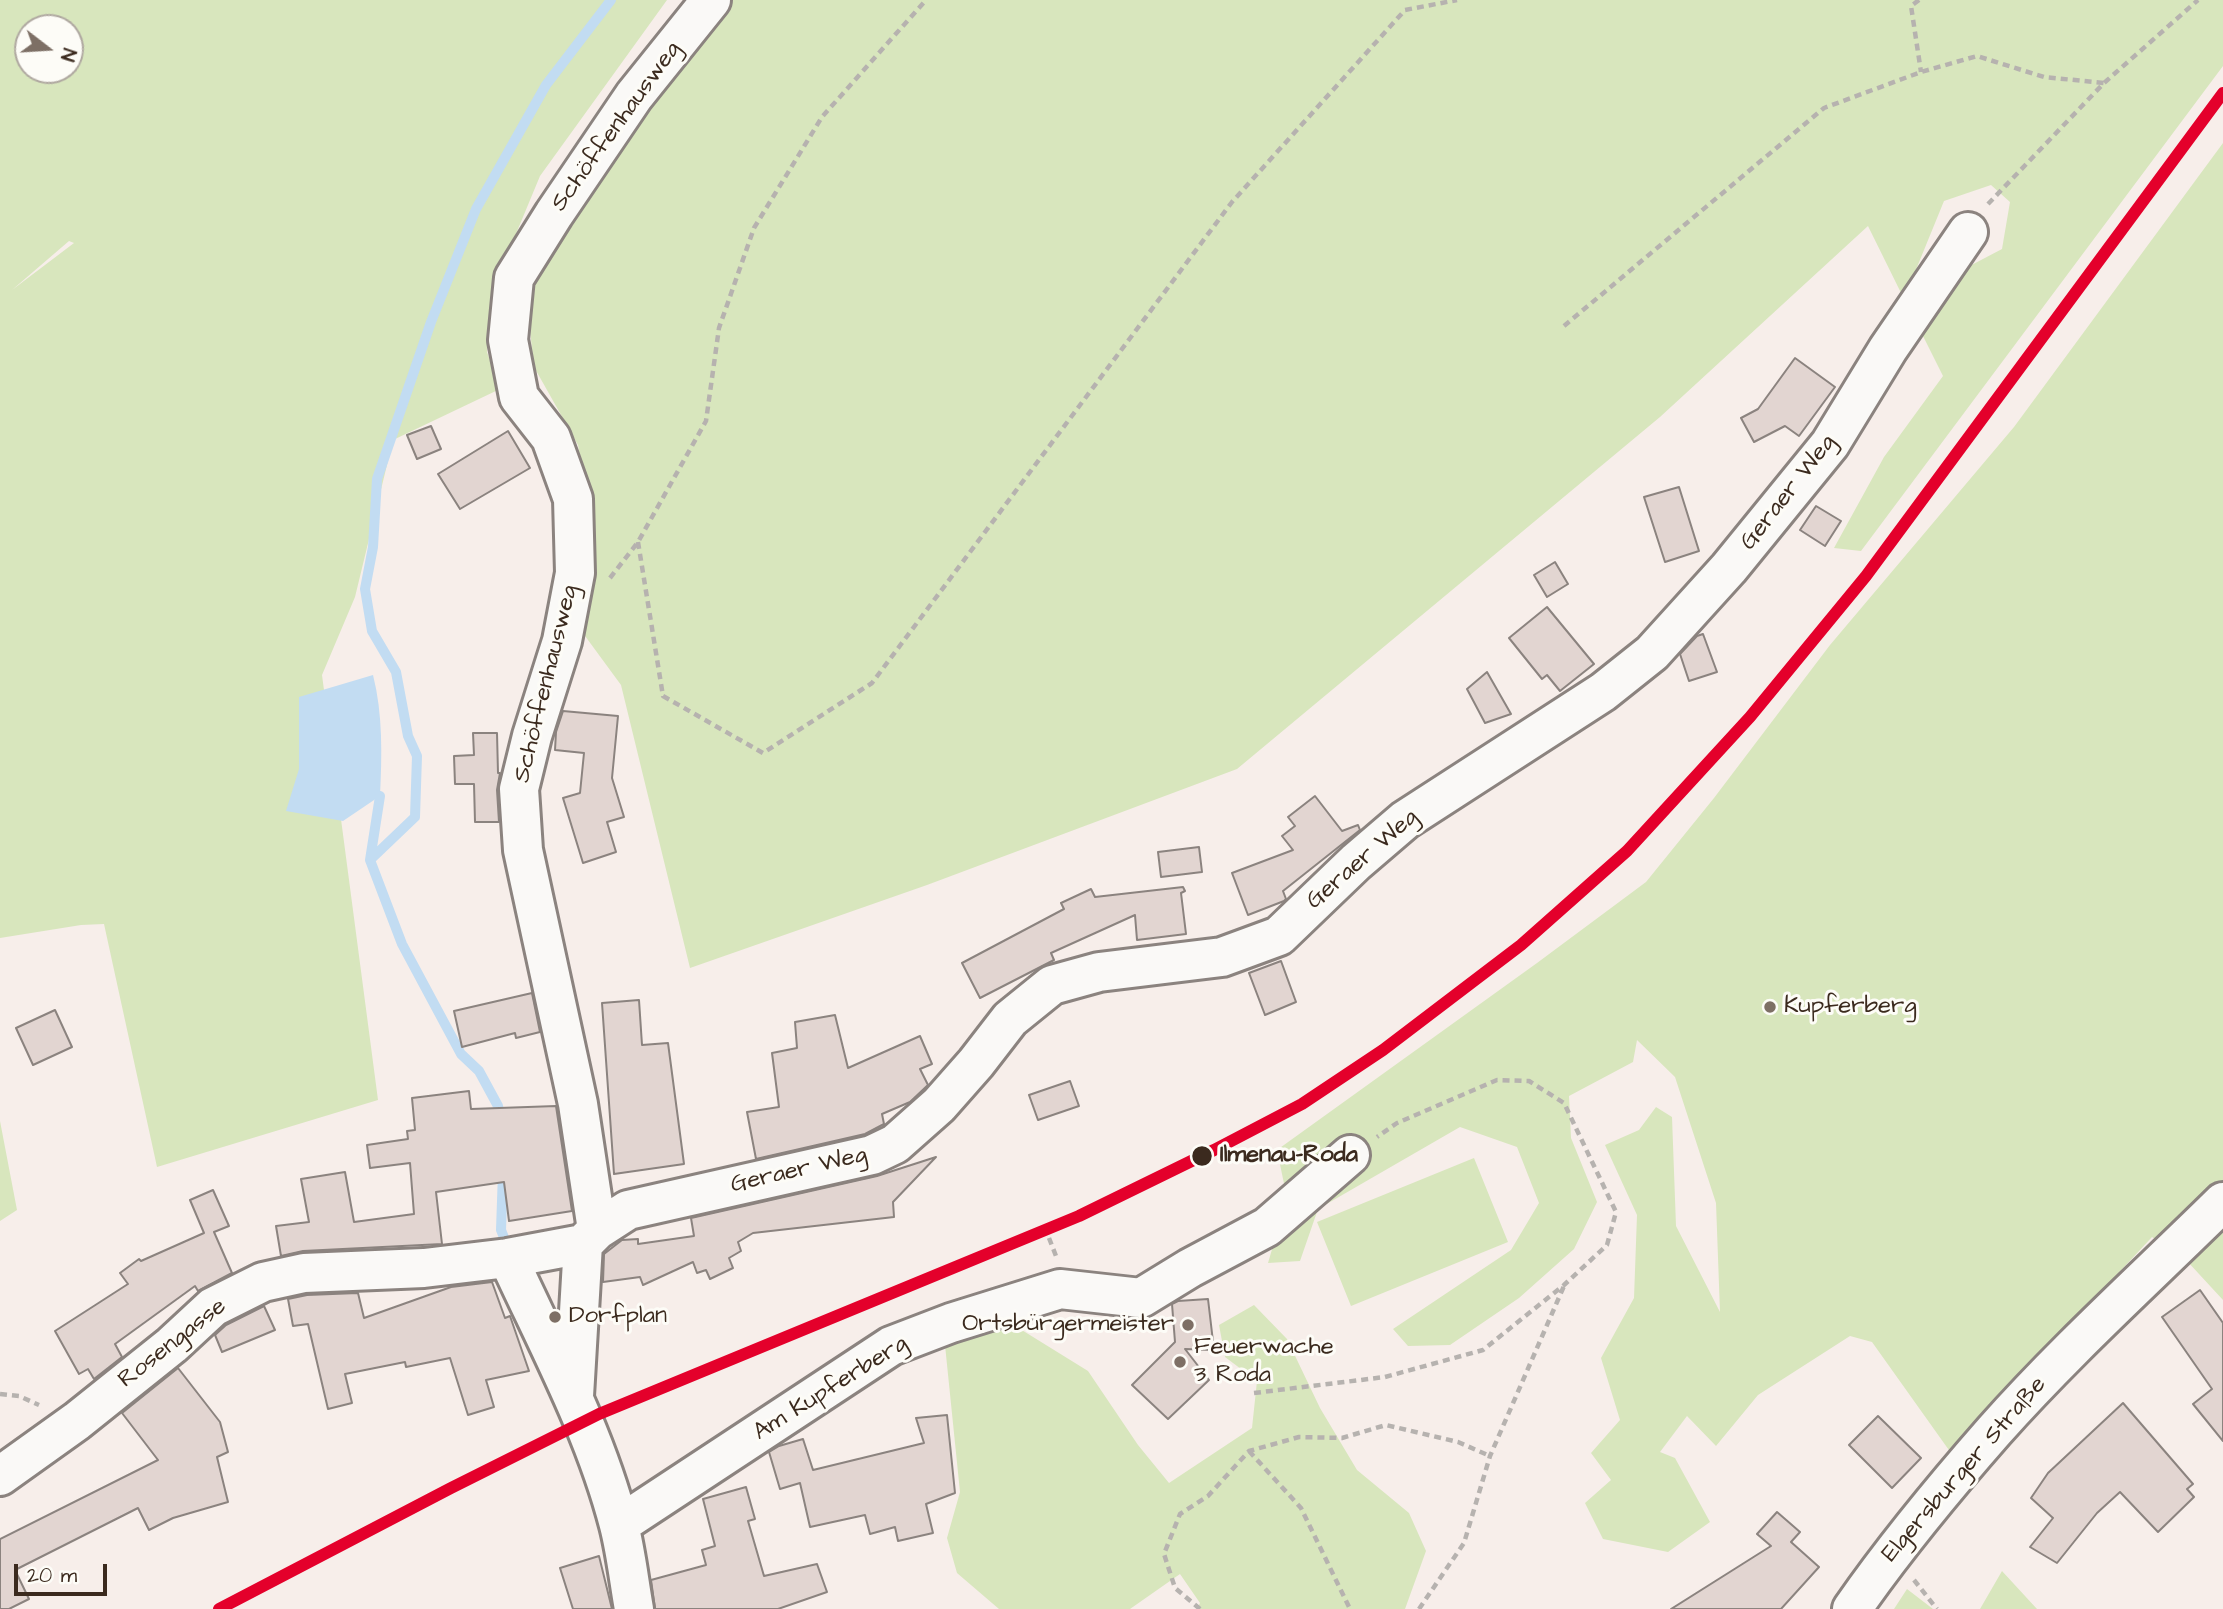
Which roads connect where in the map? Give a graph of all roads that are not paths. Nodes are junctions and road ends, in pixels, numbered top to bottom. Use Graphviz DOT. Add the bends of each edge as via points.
graph roads {
  1 [pos="711,0"];
  2 [pos="1968,232"];
  3 [pos="1350,1156"];
  4 [pos="2223,1202"];
  5 [pos="590,1237"];
  6 [pos="502,1259"];
  7 [pos="574,1400"];
  8 [pos="0,1475"];
  9 [pos="619,1525"];
  10 [pos="634,1609"];
  11 [pos="1852,1609"];
  1 -- 5 [label="street, Schöffenhausweg" via="634,96 514,278 508,340 519,397 551,438 573,499 575,573 562,641 519,789 523,850 578,1104"];
  2 -- 5 [label="street, Geraer Weg" via="1830,444 1729,568 1652,653 1603,692 1405,820 1279,936 1222,957 1099,972 1052,985 1010,1018 939,1105 895,1144 872,1155 628,1210"];
  3 -- 9 [label="street, Am Kupferberg" via="1267,1227 1141,1298 1060,1289 891,1346"];
  4 -- 11 [label="street, Elgersburger Straße" via="1995,1429 1891,1552"];
  5 -- 6 [label="street"];
  5 -- 7 [label="street"];
  6 -- 7 [label="street"];
  6 -- 8 [label="street, Rosengasse" via="425,1268 304,1273 263,1282 213,1307 77,1421"];
  7 -- 9 [label="street"];
  9 -- 10 [label="street"];
}
